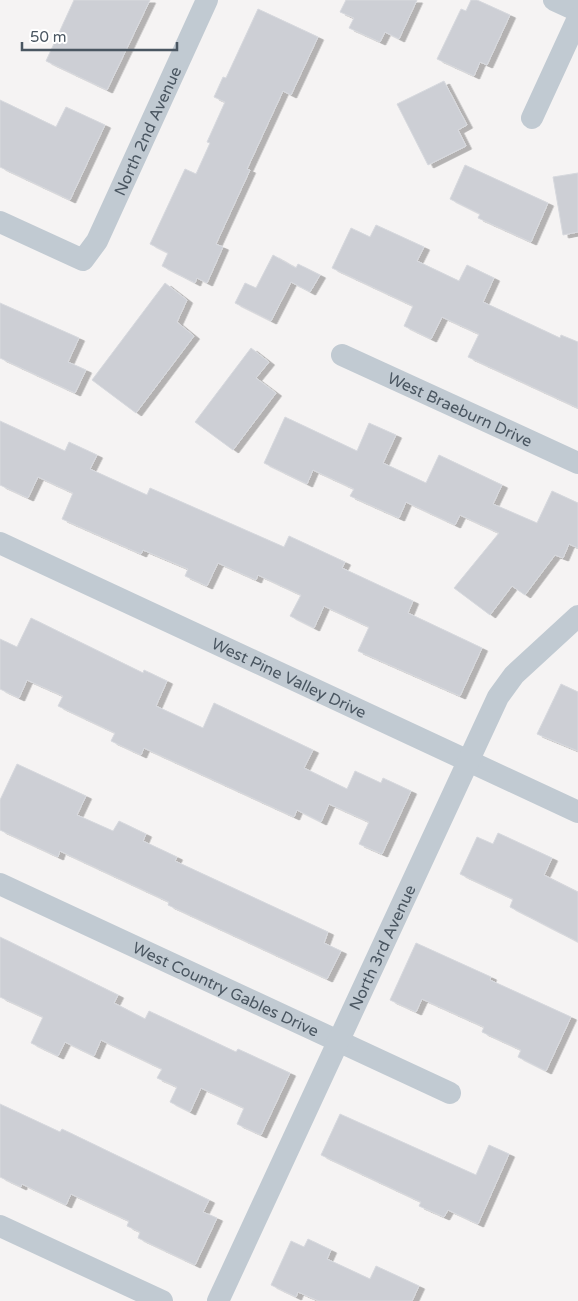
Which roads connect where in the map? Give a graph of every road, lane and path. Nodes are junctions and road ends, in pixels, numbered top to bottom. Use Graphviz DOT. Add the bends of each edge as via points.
graph roads {
  1 [pos="207,0"];
  2 [pos="554,0"];
  3 [pos="578,11"];
  4 [pos="578,18"];
  5 [pos="532,118"];
  6 [pos="0,222"];
  7 [pos="342,355"];
  8 [pos="578,463"];
  9 [pos="0,543"];
  10 [pos="578,616"];
  11 [pos="468,761"];
  12 [pos="578,812"];
  13 [pos="0,884"];
  14 [pos="338,1040"];
  15 [pos="450,1093"];
  16 [pos="0,1226"];
  17 [pos="162,1301"];
  18 [pos="218,1301"];
  1 -- 6 [label="street, North 2nd Avenue" via="97,241 83,260"];
  2 -- 3 [label="street"];
  4 -- 5 [label="street"];
  7 -- 8 [label="street, West Braeburn Drive"];
  9 -- 11 [label="street, West Pine Valley Drive"];
  10 -- 11 [label="street, North 3rd Avenue" via="514,675 498,697"];
  11 -- 12 [label="street, West Pine Valley Drive"];
  11 -- 14 [label="street, North 3rd Avenue"];
  13 -- 14 [label="street, West Country Gables Drive"];
  14 -- 15 [label="street, West Country Gables Drive"];
  14 -- 18 [label="street, North 3rd Avenue"];
  16 -- 17 [label="street"];
}
